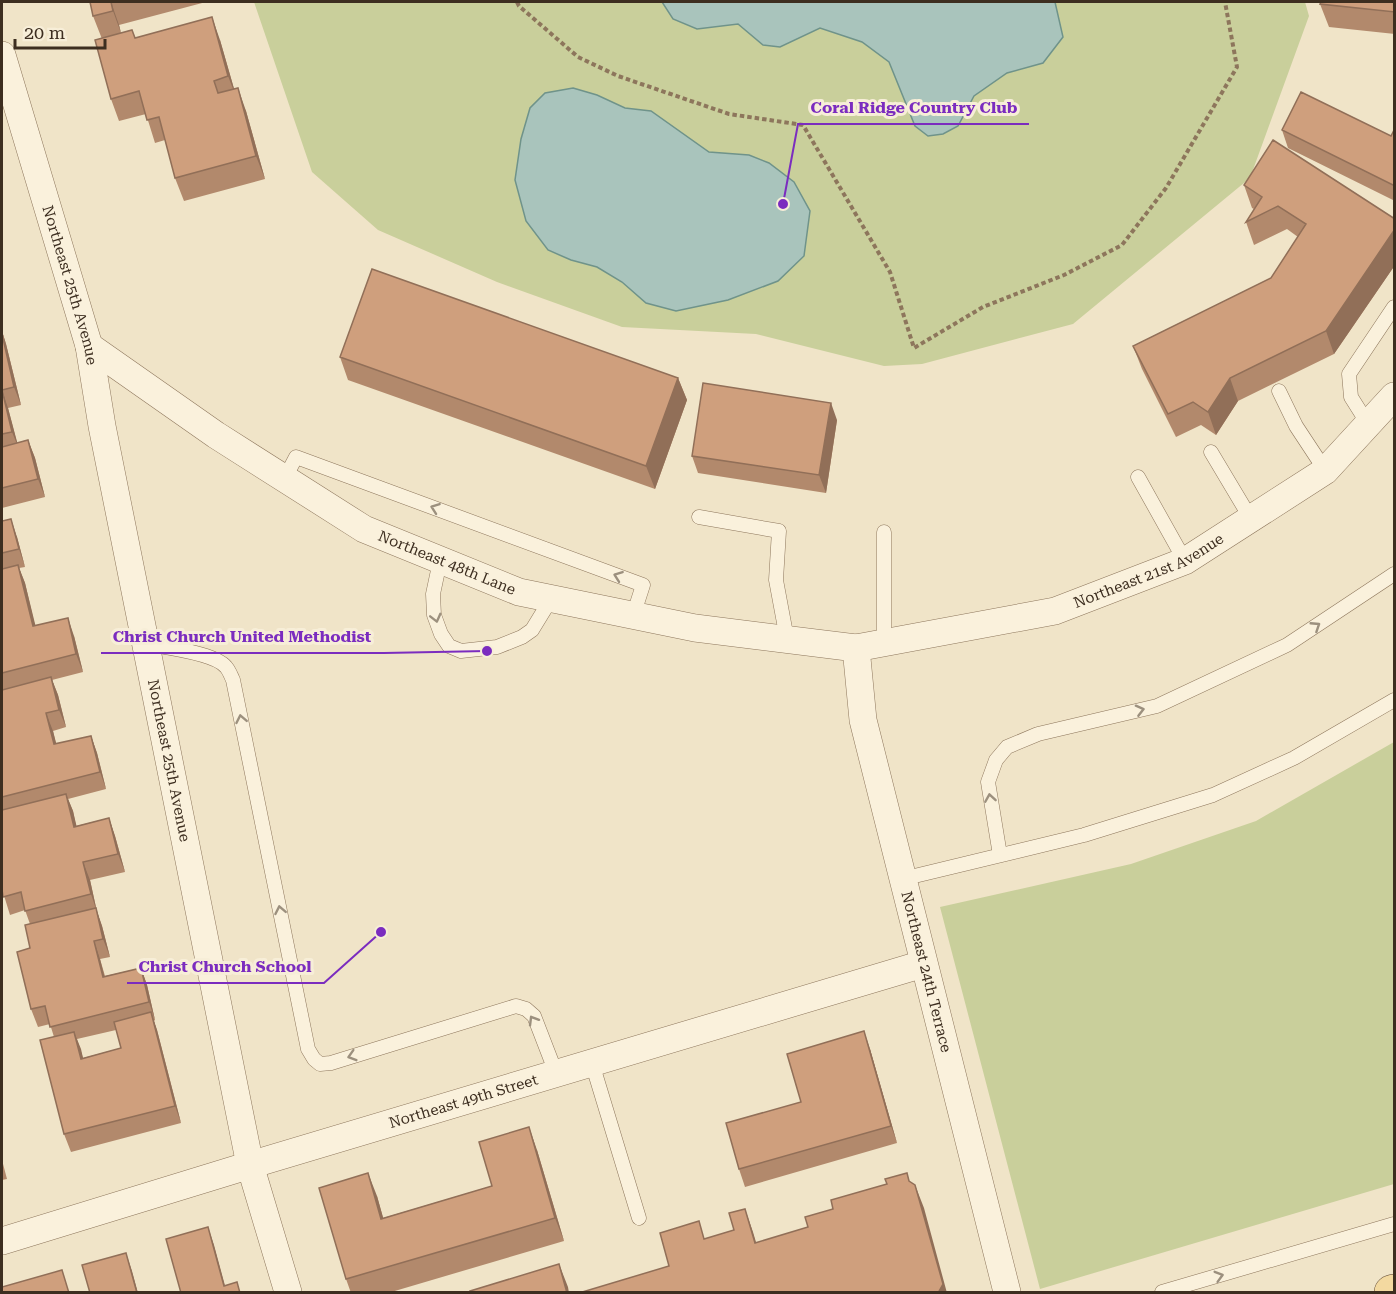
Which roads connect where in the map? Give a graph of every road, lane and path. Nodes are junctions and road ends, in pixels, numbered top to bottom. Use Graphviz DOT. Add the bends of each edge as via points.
graph roads {
  1 [pos="517,2"];
  2 [pos="1225,2"];
  3 [pos="2,55"];
  4 [pos="1395,307"];
  5 [pos="88,346"];
  6 [pos="1279,391"];
  7 [pos="1395,396"];
  8 [pos="1368,424"];
  9 [pos="1211,452"];
  10 [pos="1325,470"];
  11 [pos="1138,477"];
  12 [pos="285,478"];
  13 [pos="699,517"];
  14 [pos="1251,519"];
  15 [pos="884,532"];
  16 [pos="440,561"];
  17 [pos="1185,561"];
  18 [pos="1395,574"];
  19 [pos="551,599"];
  20 [pos="633,616"];
  21 [pos="787,639"];
  22 [pos="884,642"];
  23 [pos="146,644"];
  24 [pos="856,648"];
  25 [pos="1395,700"];
  26 [pos="1000,855"];
  27 [pos="902,879"];
  28 [pos="923,964"];
  29 [pos="592,1063"];
  30 [pos="556,1074"];
  31 [pos="250,1165"];
  32 [pos="639,1218"];
  33 [pos="1395,1224"];
  34 [pos="2,1241"];
  35 [pos="288,1293"];
  36 [pos="1007,1293"];
  37 [pos="1162,1293"];
  1 -- 2 [label="path" via="578,57 618,76 729,114 803,125 890,272 915,348 983,307 1064,275 1122,245 1166,188 1237,68"];
  3 -- 5 [label="street, Northeast 25th Avenue"];
  4 -- 8 [label="lane" via="1349,374 1351,397"];
  5 -- 12 [label="street, Northeast 48th Lane"];
  5 -- 23 [label="street, Northeast 25th Avenue"];
  6 -- 10 [label="lane"];
  7 -- 8 [label="street, Northeast 21st Avenue"];
  8 -- 10 [label="street, Northeast 21st Avenue"];
  9 -- 14 [label="lane"];
  10 -- 14 [label="street, Northeast 21st Avenue"];
  11 -- 17 [label="lane"];
  12 -- 16 [label="street, Northeast 48th Lane" via="364,529"];
  20 -- 12 [label="lane, one-way" via="643,585 296,457"];
  13 -- 21 [label="lane" via="779,531 776,580"];
  14 -- 17 [label="street, Northeast 21st Avenue"];
  15 -- 22 [label="lane"];
  16 -- 19 [label="street, Northeast 48th Lane" via="519,592"];
  16 -- 19 [label="lane, one-way" via="433,594 434,615 449,646 461,651 497,647 522,638 532,630"];
  17 -- 22 [label="street, Northeast 21st Avenue" via="1055,610"];
  26 -- 18 [label="lane, one-way" via="988,782 996,760 1007,747 1038,734 1157,706 1287,645"];
  19 -- 20 [label="street, Northeast 48th Lane"];
  20 -- 21 [label="street, Northeast 48th Lane"];
  21 -- 24 [label="street, Northeast 48th Lane"];
  22 -- 24 [label="street, Northeast 21st Avenue"];
  30 -- 23 [label="lane, one-way" via="534,1016 516,1006 331,1063 320,1064 314,1059 308,1048 233,680 226,665 182,650"];
  23 -- 31 [label="street, Northeast 25th Avenue"];
  24 -- 27 [label="street, Northeast 24th Terrace" via="863,720"];
  25 -- 26 [label="lane" via="1294,758 1214,795 1084,835"];
  26 -- 27 [label="lane"];
  27 -- 28 [label="street, Northeast 24th Terrace"];
  28 -- 29 [label="street, Northeast 49th Street"];
  28 -- 36 [label="street, Northeast 24th Terrace"];
  29 -- 30 [label="street, Northeast 49th Street"];
  29 -- 32 [label="lane"];
  30 -- 31 [label="street, Northeast 49th Street"];
  31 -- 34 [label="street, Northeast 49th Street"];
  31 -- 35 [label="street, Northeast 25th Avenue"];
  37 -- 33 [label="lane, one-way"];
}
